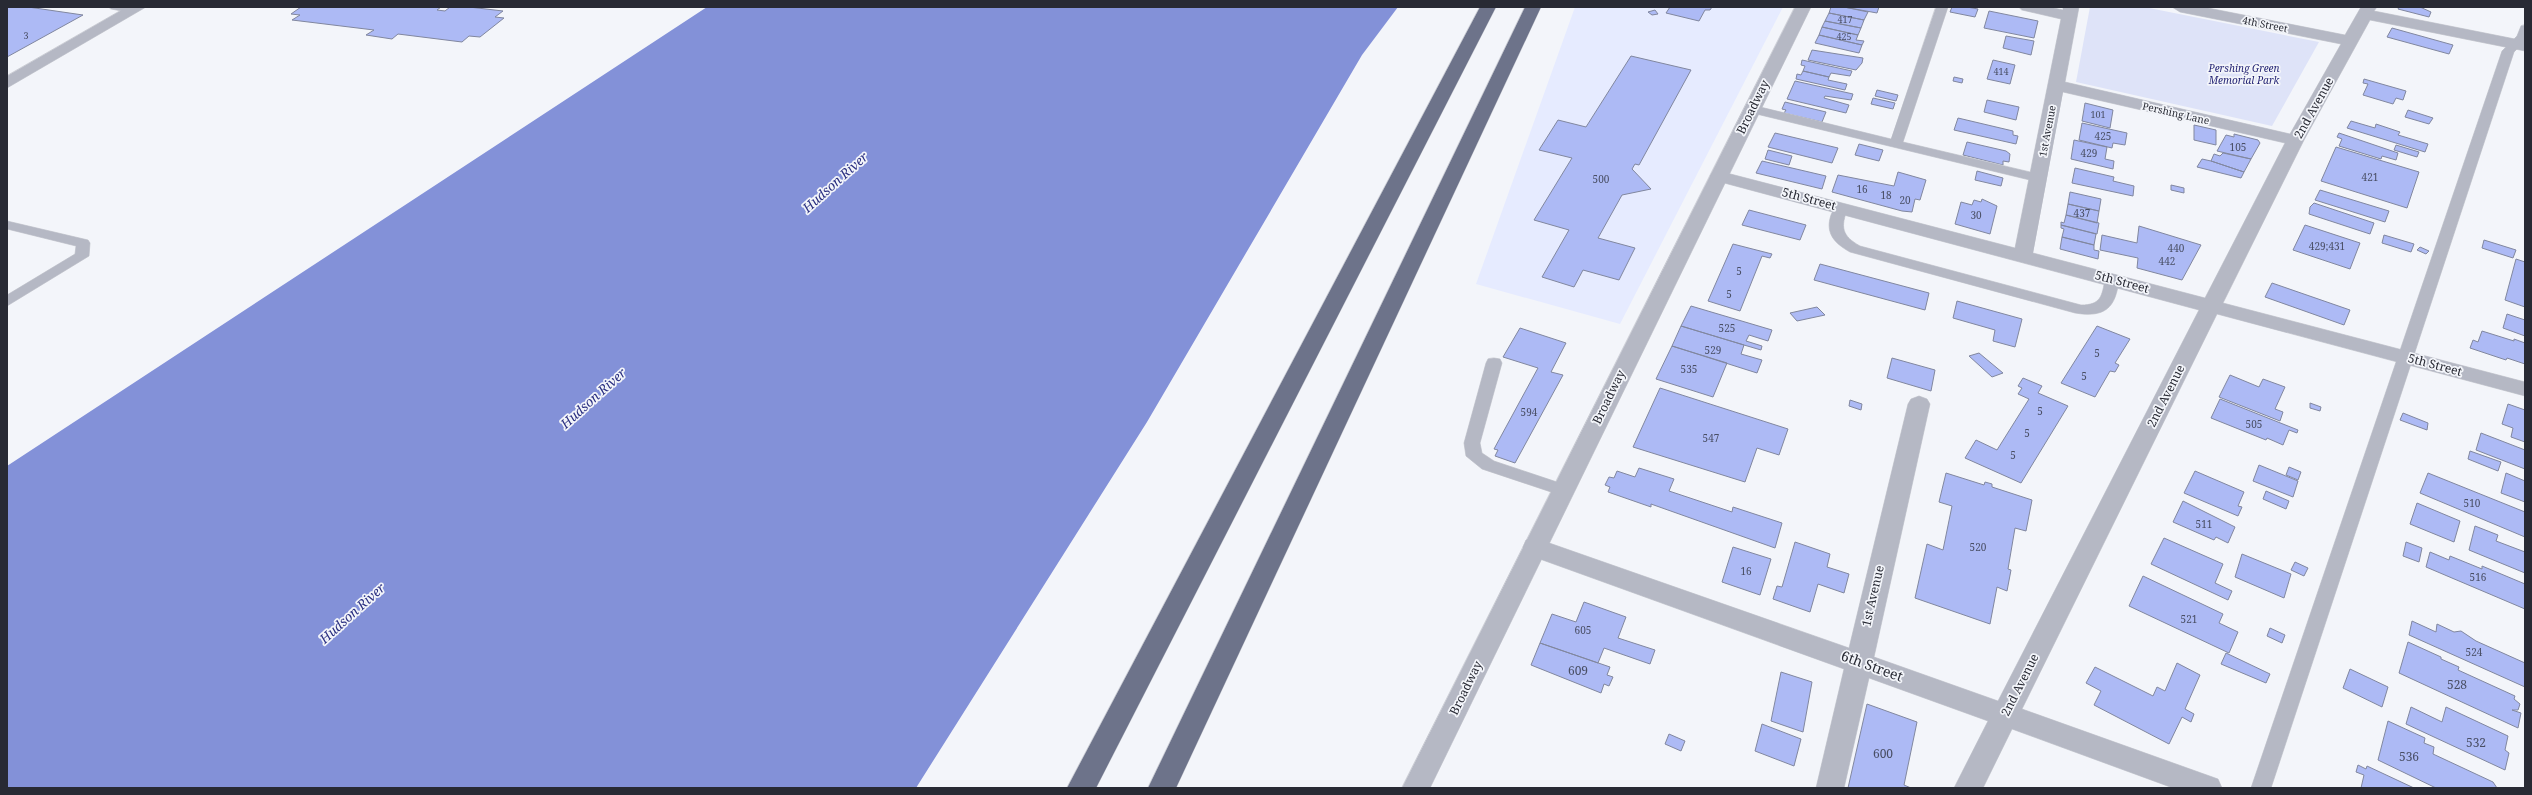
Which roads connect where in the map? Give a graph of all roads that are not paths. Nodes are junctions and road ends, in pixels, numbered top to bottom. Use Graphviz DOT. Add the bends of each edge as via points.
graph roads {
  1 [pos="115,7"];
  2 [pos="1488,7"];
  3 [pos="1533,7"];
  4 [pos="1803,7"];
  5 [pos="1942,7"];
  6 [pos="2027,7"];
  7 [pos="2180,7"];
  8 [pos="136,8"];
  9 [pos="2070,11"];
  10 [pos="2367,11"];
  11 [pos="2525,28"];
  12 [pos="2351,41"];
  13 [pos="2520,45"];
  14 [pos="7,83"];
  15 [pos="2056,85"];
  16 [pos="1752,109"];
  17 [pos="2296,140"];
  18 [pos="1896,144"];
  19 [pos="1719,176"];
  20 [pos="2038,178"];
  21 [pos="1841,208"];
  22 [pos="7,225"];
  23 [pos="2023,255"];
  24 [pos="2112,279"];
  25 [pos="7,301"];
  26 [pos="2211,305"];
  27 [pos="2404,357"];
  28 [pos="1494,363"];
  29 [pos="2525,389"];
  30 [pos="1919,404"];
  31 [pos="1563,490"];
  32 [pos="1535,546"];
  33 [pos="1858,662"];
  34 [pos="2005,714"];
  35 [pos="1081,788"];
  36 [pos="1162,788"];
  37 [pos="1416,788"];
  38 [pos="1830,788"];
  39 [pos="1968,788"];
  40 [pos="2208,788"];
  41 [pos="2261,788"];
  1 -- 8 [label="lane"];
  2 -- 35 [label="highway"];
  3 -- 36 [label="highway"];
  4 -- 16 [label="street, Broadway"];
  5 -- 18 [label="lane"];
  6 -- 9 [label="street"];
  7 -- 12 [label="street, 4th Street"];
  8 -- 14 [label="street"];
  9 -- 15 [label="street, 1st Avenue"];
  10 -- 12 [label="street, 2nd Avenue"];
  10 -- 13 [label="street"];
  11 -- 13 [label="lane"];
  12 -- 17 [label="street, 2nd Avenue"];
  13 -- 27 [label="lane" via="2508,51"];
  15 -- 17 [label="street, Pershing Lane"];
  15 -- 20 [label="street, 1st Avenue"];
  16 -- 18 [label="lane"];
  16 -- 19 [label="street, Broadway"];
  17 -- 26 [label="street, 2nd Avenue"];
  18 -- 20 [label="lane"];
  19 -- 21 [label="street, 5th Street"];
  19 -- 31 [label="street, Broadway"];
  20 -- 23 [label="street, 1st Avenue"];
  21 -- 23 [label="street, 5th Street"];
  21 -- 24 [label="lane" via="1834,226 1835,232 1842,241 1855,249 2064,306 2082,309 2101,306 2109,299"];
  22 -- 25 [label="lane" via="83,243 82,256"];
  23 -- 24 [label="street, 5th Street"];
  24 -- 26 [label="street, 5th Street"];
  26 -- 27 [label="street, 5th Street"];
  26 -- 34 [label="street, 2nd Avenue"];
  27 -- 29 [label="street, 5th Street"];
  27 -- 41 [label="lane"];
  28 -- 31 [label="lane" via="1472,443 1474,456 1488,465"];
  30 -- 33 [label="street, 1st Avenue"];
  31 -- 32 [label="street, Broadway"];
  32 -- 33 [label="street, 6th Street"];
  32 -- 37 [label="street, Broadway"];
  33 -- 34 [label="street, 6th Street"];
  33 -- 38 [label="street, 1st Avenue"];
  34 -- 39 [label="street, 2nd Avenue"];
  34 -- 40 [label="street, 6th Street"];
}
